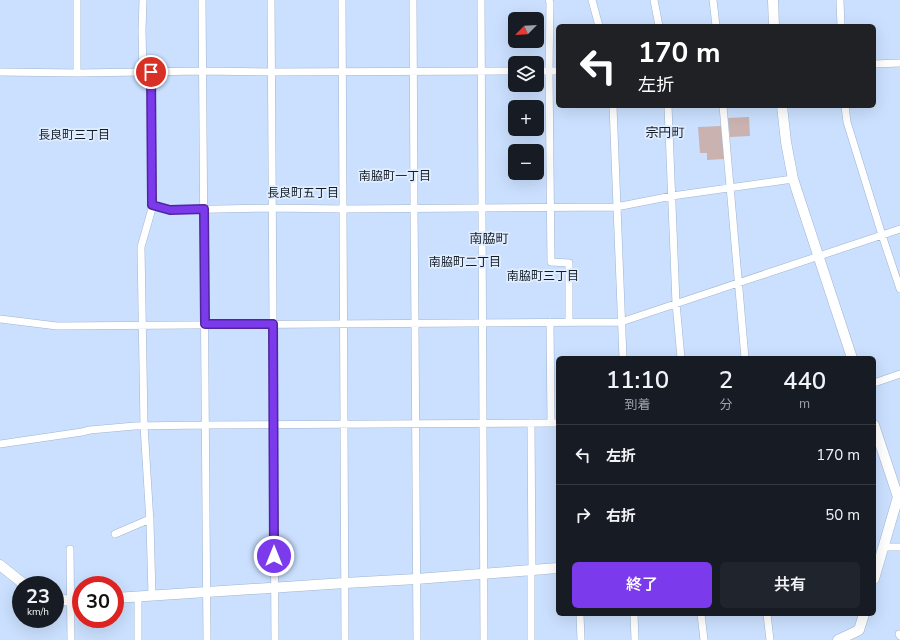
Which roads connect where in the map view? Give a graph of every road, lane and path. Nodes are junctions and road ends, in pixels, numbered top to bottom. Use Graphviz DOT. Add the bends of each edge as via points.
graph roads {
  1 [pos="77,0"];
  2 [pos="143,0"];
  3 [pos="202,0"];
  4 [pos="271,0"];
  5 [pos="342,0"];
  6 [pos="413,0"];
  7 [pos="481,0"];
  8 [pos="549,0"];
  9 [pos="592,0"];
  10 [pos="654,0"];
  11 [pos="713,0"];
  12 [pos="773,0"];
  13 [pos="840,0"];
  14 [pos="598,24"];
  15 [pos="659,24"];
  16 [pos="716,24"];
  17 [pos="774,24"];
  18 [pos="841,24"];
  19 [pos="900,63"];
  20 [pos="876,64"];
  21 [pos="203,71"];
  22 [pos="342,71"];
  23 [pos="414,71"];
  24 [pos="482,71"];
  25 [pos="508,71"];
  26 [pos="544,71"];
  27 [pos="549,71"];
  28 [pos="556,71"];
  29 [pos="0,72"];
  30 [pos="143,72"];
  31 [pos="151,72"];
  32 [pos="271,72"];
  33 [pos="77,73"];
  34 [pos="613,108"];
  35 [pos="668,108"];
  36 [pos="723,108"];
  37 [pos="782,108"];
  38 [pos="845,108"];
  39 [pos="793,179"];
  40 [pos="730,187"];
  41 [pos="672,196"];
  42 [pos="152,205"];
  43 [pos="551,207"];
  44 [pos="616,207"];
  45 [pos="273,208"];
  46 [pos="414,208"];
  47 [pos="482,208"];
  48 [pos="204,209"];
  49 [pos="343,209"];
  50 [pos="900,229"];
  51 [pos="882,235"];
  52 [pos="818,256"];
  53 [pos="739,282"];
  54 [pos="900,288"];
  55 [pos="676,303"];
  56 [pos="0,319"];
  57 [pos="550,322"];
  58 [pos="569,322"];
  59 [pos="621,322"];
  60 [pos="415,323"];
  61 [pos="482,323"];
  62 [pos="205,324"];
  63 [pos="273,324"];
  64 [pos="344,324"];
  65 [pos="143,325"];
  66 [pos="623,356"];
  67 [pos="681,356"];
  68 [pos="745,356"];
  69 [pos="851,356"];
  70 [pos="900,374"];
  71 [pos="876,382"];
  72 [pos="531,423"];
  73 [pos="555,423"];
  74 [pos="344,424"];
  75 [pos="415,424"];
  76 [pos="483,424"];
  77 [pos="205,425"];
  78 [pos="274,425"];
  79 [pos="144,426"];
  80 [pos="876,431"];
  81 [pos="0,444"];
  82 [pos="899,497"];
  83 [pos="150,520"];
  84 [pos="115,534"];
  85 [pos="900,546"];
  86 [pos="878,548"];
  87 [pos="70,549"];
  88 [pos="876,564"];
  89 [pos="0,565"];
  90 [pos="556,568"];
  91 [pos="531,570"];
  92 [pos="484,574"];
  93 [pos="14,576"];
  94 [pos="73,576"];
  95 [pos="416,579"];
  96 [pos="345,583"];
  97 [pos="275,588"];
  98 [pos="206,592"];
  99 [pos="152,596"];
  100 [pos="138,597"];
  101 [pos="124,598"];
  102 [pos="580,616"];
  103 [pos="634,616"];
  104 [pos="702,616"];
  105 [pos="767,616"];
  106 [pos="863,616"];
  107 [pos="73,628"];
  108 [pos="71,640"];
  109 [pos="138,640"];
  110 [pos="207,640"];
  111 [pos="275,640"];
  112 [pos="345,640"];
  113 [pos="417,640"];
  114 [pos="484,640"];
  115 [pos="531,640"];
  116 [pos="581,640"];
  117 [pos="635,640"];
  118 [pos="704,640"];
  119 [pos="770,640"];
  120 [pos="838,640"];
  1 -- 33 [label="street"];
  2 -- 30 [label="street"];
  3 -- 21 [label="street"];
  4 -- 32 [label="street"];
  5 -- 22 [label="street"];
  6 -- 23 [label="street"];
  7 -- 24 [label="street"];
  8 -- 27 [label="street"];
  9 -- 14 [label="street"];
  10 -- 15 [label="street"];
  11 -- 16 [label="street"];
  12 -- 17 [label="street"];
  13 -- 18 [label="street"];
  19 -- 20 [label="street"];
  21 -- 31 [label="street"];
  21 -- 32 [label="street"];
  21 -- 48 [label="street"];
  22 -- 23 [label="street"];
  22 -- 32 [label="street"];
  22 -- 49 [label="street"];
  23 -- 24 [label="street"];
  23 -- 46 [label="street"];
  24 -- 25 [label="street"];
  24 -- 47 [label="street"];
  26 -- 27 [label="street"];
  27 -- 28 [label="street"];
  27 -- 43 [label="street"];
  29 -- 33 [label="street"];
  30 -- 31 [label="street"];
  30 -- 33 [label="street"];
  31 -- 42 [label="street"];
  32 -- 45 [label="street"];
  34 -- 44 [label="street"];
  35 -- 41 [label="street"];
  36 -- 40 [label="street"];
  37 -- 39 [label="street"];
  38 -- 51 [label="street" via="847,122"];
  39 -- 40 [label="street"];
  39 -- 52 [label="street"];
  40 -- 41 [label="street"];
  40 -- 53 [label="street"];
  41 -- 44 [label="street"];
  41 -- 55 [label="street"];
  42 -- 48 [label="street" via="170,210"];
  42 -- 65 [label="street" via="141,247"];
  43 -- 44 [label="street"];
  43 -- 47 [label="street"];
  43 -- 58 [label="street" via="551,262 569,263"];
  44 -- 59 [label="street"];
  45 -- 48 [label="street"];
  45 -- 49 [label="street"];
  45 -- 63 [label="street"];
  46 -- 47 [label="street"];
  46 -- 49 [label="street"];
  46 -- 60 [label="street"];
  47 -- 61 [label="street"];
  48 -- 62 [label="street"];
  49 -- 64 [label="street"];
  50 -- 51 [label="street"];
  51 -- 52 [label="street"];
  51 -- 54 [label="street"];
  52 -- 53 [label="street"];
  52 -- 69 [label="street"];
  53 -- 55 [label="street"];
  53 -- 68 [label="street"];
  55 -- 59 [label="street"];
  55 -- 67 [label="street"];
  56 -- 65 [label="street" via="57,326"];
  57 -- 58 [label="street"];
  57 -- 61 [label="street"];
  57 -- 73 [label="street"];
  58 -- 59 [label="street"];
  59 -- 66 [label="street"];
  60 -- 61 [label="street"];
  60 -- 64 [label="street"];
  60 -- 75 [label="street"];
  61 -- 76 [label="street"];
  62 -- 63 [label="street"];
  62 -- 65 [label="street"];
  62 -- 77 [label="street"];
  63 -- 64 [label="street"];
  63 -- 78 [label="street"];
  64 -- 74 [label="street"];
  65 -- 79 [label="street"];
  70 -- 71 [label="street"];
  72 -- 73 [label="street"];
  72 -- 76 [label="street"];
  72 -- 91 [label="street"];
  74 -- 75 [label="street"];
  74 -- 78 [label="street"];
  74 -- 96 [label="street"];
  75 -- 76 [label="street"];
  75 -- 95 [label="street"];
  76 -- 92 [label="street"];
  77 -- 78 [label="street"];
  77 -- 79 [label="street"];
  77 -- 98 [label="street"];
  78 -- 97 [label="street"];
  79 -- 81 [label="street" via="90,430"];
  79 -- 83 [label="street"];
  80 -- 82 [label="street"];
  82 -- 86 [label="street"];
  83 -- 84 [label="street"];
  83 -- 99 [label="street"];
  85 -- 86 [label="street"];
  86 -- 88 [label="street"];
  87 -- 94 [label="street"];
  89 -- 93 [label="street"];
  90 -- 91 [label="street"];
  91 -- 92 [label="street"];
  91 -- 115 [label="street"];
  92 -- 95 [label="street"];
  92 -- 114 [label="street"];
  95 -- 96 [label="street"];
  95 -- 113 [label="street"];
  96 -- 97 [label="street"];
  96 -- 112 [label="street"];
  97 -- 98 [label="street"];
  97 -- 111 [label="street"];
  98 -- 99 [label="street"];
  98 -- 110 [label="street"];
  99 -- 100 [label="street"];
  100 -- 101 [label="street"];
  100 -- 109 [label="street"];
  102 -- 116 [label="street"];
  103 -- 117 [label="street"];
  104 -- 118 [label="street"];
  105 -- 119 [label="street"];
  106 -- 120 [label="street" via="859,630"];
  107 -- 108 [label="street"];
}
